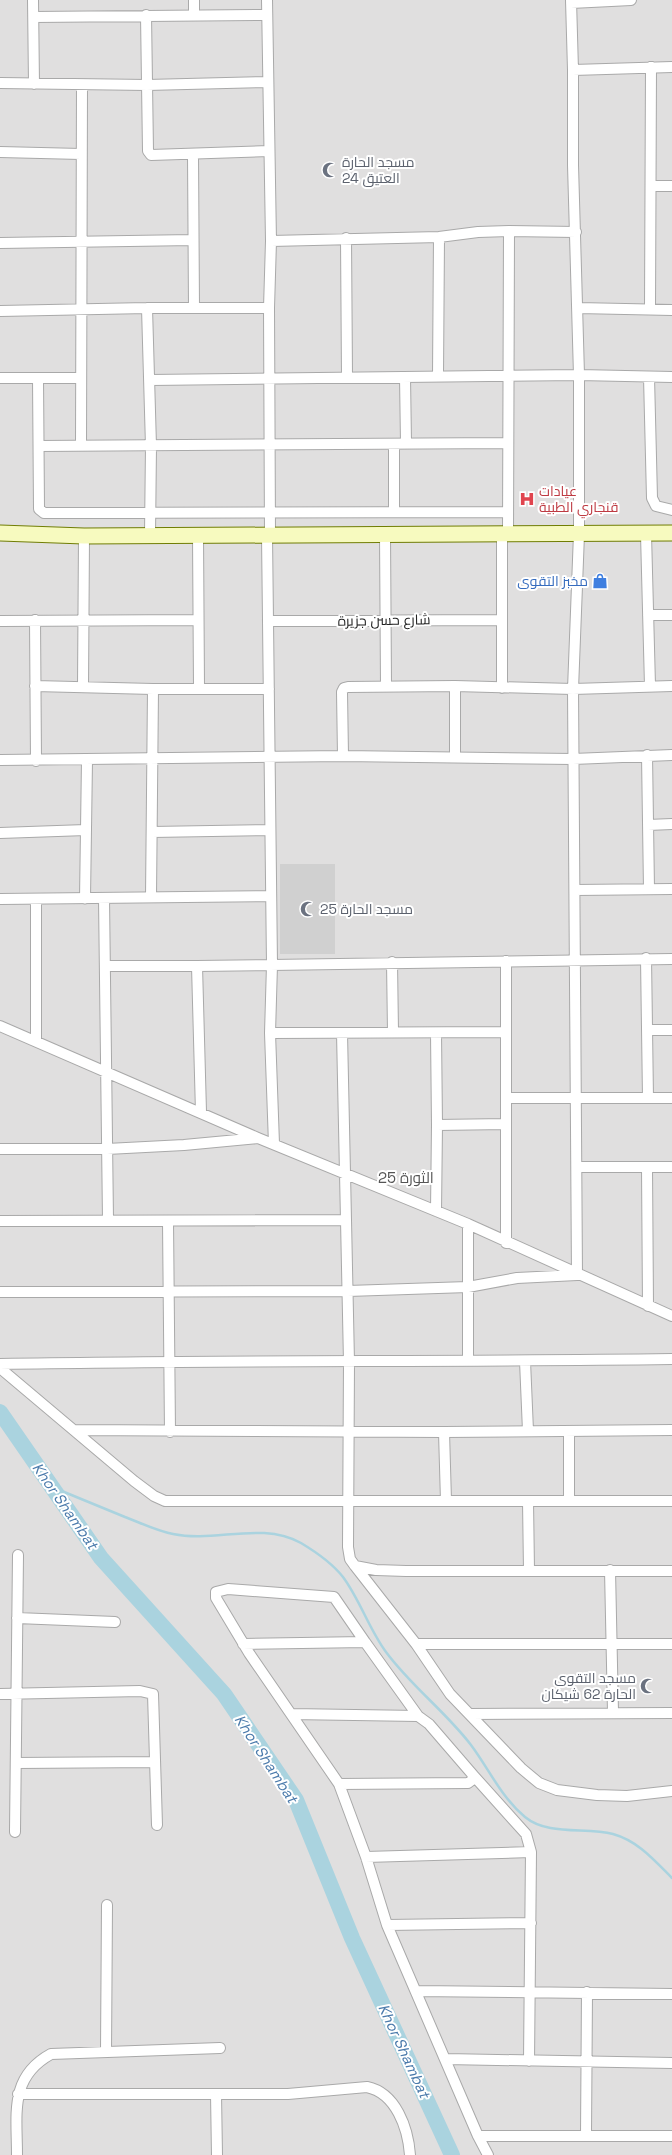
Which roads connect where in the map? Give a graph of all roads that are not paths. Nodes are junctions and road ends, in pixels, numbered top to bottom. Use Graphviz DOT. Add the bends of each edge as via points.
graph roads {
  1 [pos="34,0"];
  2 [pos="194,0"];
  3 [pos="266,0"];
  4 [pos="631,0"];
  5 [pos="571,1"];
  6 [pos="194,15"];
  7 [pos="146,16"];
  8 [pos="266,16"];
  9 [pos="34,17"];
  10 [pos="651,67"];
  11 [pos="672,67"];
  12 [pos="573,70"];
  13 [pos="268,82"];
  14 [pos="0,83"];
  15 [pos="34,84"];
  16 [pos="82,85"];
  17 [pos="147,85"];
  18 [pos="269,151"];
  19 [pos="0,152"];
  20 [pos="81,154"];
  21 [pos="193,155"];
  22 [pos="651,186"];
  23 [pos="672,186"];
  24 [pos="509,231"];
  25 [pos="576,232"];
  26 [pos="439,237"];
  27 [pos="346,238"];
  28 [pos="193,240"];
  29 [pos="80,241"];
  30 [pos="271,241"];
  31 [pos="0,243"];
  32 [pos="147,308"];
  33 [pos="194,308"];
  34 [pos="269,308"];
  35 [pos="578,308"];
  36 [pos="80,309"];
  37 [pos="650,309"];
  38 [pos="672,310"];
  39 [pos="0,311"];
  40 [pos="507,375"];
  41 [pos="580,375"];
  42 [pos="347,376"];
  43 [pos="438,376"];
  44 [pos="405,377"];
  45 [pos="649,377"];
  46 [pos="672,377"];
  47 [pos="0,378"];
  48 [pos="38,378"];
  49 [pos="80,378"];
  50 [pos="269,378"];
  51 [pos="150,380"];
  52 [pos="507,443"];
  53 [pos="394,444"];
  54 [pos="406,444"];
  55 [pos="80,445"];
  56 [pos="270,445"];
  57 [pos="39,446"];
  58 [pos="151,446"];
  59 [pos="672,510"];
  60 [pos="270,511"];
  61 [pos="394,511"];
  62 [pos="150,512"];
  63 [pos="508,512"];
  64 [pos="672,533"];
  65 [pos="0,534"];
  66 [pos="385,534"];
  67 [pos="505,534"];
  68 [pos="579,534"];
  69 [pos="646,534"];
  70 [pos="150,535"];
  71 [pos="198,535"];
  72 [pos="269,535"];
  73 [pos="84,536"];
  74 [pos="648,615"];
  75 [pos="672,615"];
  76 [pos="385,619"];
  77 [pos="35,620"];
  78 [pos="83,620"];
  79 [pos="198,620"];
  80 [pos="501,620"];
  81 [pos="0,621"];
  82 [pos="268,621"];
  83 [pos="35,686"];
  84 [pos="386,686"];
  85 [pos="455,686"];
  86 [pos="650,686"];
  87 [pos="672,686"];
  88 [pos="83,687"];
  89 [pos="199,688"];
  90 [pos="269,688"];
  91 [pos="502,688"];
  92 [pos="153,689"];
  93 [pos="573,689"];
  94 [pos="647,755"];
  95 [pos="672,755"];
  96 [pos="343,756"];
  97 [pos="269,757"];
  98 [pos="455,757"];
  99 [pos="573,759"];
  100 [pos="0,760"];
  101 [pos="87,760"];
  102 [pos="152,760"];
  103 [pos="36,761"];
  104 [pos="672,824"];
  105 [pos="648,825"];
  106 [pos="86,830"];
  107 [pos="269,830"];
  108 [pos="152,832"];
  109 [pos="0,833"];
  110 [pos="649,889"];
  111 [pos="575,890"];
  112 [pos="672,890"];
  113 [pos="271,896"];
  114 [pos="104,898"];
  115 [pos="151,898"];
  116 [pos="0,899"];
  117 [pos="36,899"];
  118 [pos="85,899"];
  119 [pos="646,958"];
  120 [pos="576,959"];
  121 [pos="672,959"];
  122 [pos="506,961"];
  123 [pos="392,962"];
  124 [pos="272,965"];
  125 [pos="106,966"];
  126 [pos="197,966"];
  127 [pos="0,1026"];
  128 [pos="647,1030"];
  129 [pos="672,1030"];
  130 [pos="393,1032"];
  131 [pos="436,1032"];
  132 [pos="506,1032"];
  133 [pos="270,1033"];
  134 [pos="342,1033"];
  135 [pos="36,1041"];
  136 [pos="105,1072"];
  137 [pos="506,1098"];
  138 [pos="648,1098"];
  139 [pos="672,1098"];
  140 [pos="576,1099"];
  141 [pos="201,1112"];
  142 [pos="506,1124"];
  143 [pos="437,1125"];
  144 [pos="258,1138"];
  145 [pos="274,1144"];
  146 [pos="0,1149"];
  147 [pos="107,1149"];
  148 [pos="577,1167"];
  149 [pos="647,1167"];
  150 [pos="672,1167"];
  151 [pos="344,1172"];
  152 [pos="436,1211"];
  153 [pos="108,1220"];
  154 [pos="346,1220"];
  155 [pos="0,1221"];
  156 [pos="168,1221"];
  157 [pos="468,1224"];
  158 [pos="506,1243"];
  159 [pos="577,1275"];
  160 [pos="468,1287"];
  161 [pos="348,1291"];
  162 [pos="0,1292"];
  163 [pos="170,1293"];
  164 [pos="648,1306"];
  165 [pos="672,1316"];
  166 [pos="672,1359"];
  167 [pos="468,1360"];
  168 [pos="169,1361"];
  169 [pos="525,1361"];
  170 [pos="349,1362"];
  171 [pos="0,1364"];
  172 [pos="0,1368"];
  173 [pos="74,1430"];
  174 [pos="672,1430"];
  175 [pos="528,1431"];
  176 [pos="569,1431"];
  177 [pos="170,1432"];
  178 [pos="349,1432"];
  179 [pos="444,1432"];
  180 [pos="446,1501"];
  181 [pos="528,1501"];
  182 [pos="569,1501"];
  183 [pos="672,1501"];
  184 [pos="349,1502"];
  185 [pos="18,1555"];
  186 [pos="355,1566"];
  187 [pos="529,1570"];
  188 [pos="610,1570"];
  189 [pos="672,1571"];
  190 [pos="17,1618"];
  191 [pos="115,1622"];
  192 [pos="365,1642"];
  193 [pos="611,1642"];
  194 [pos="244,1644"];
  195 [pos="416,1644"];
  196 [pos="672,1644"];
  197 [pos="0,1694"];
  198 [pos="16,1694"];
  199 [pos="613,1712"];
  200 [pos="672,1713"];
  201 [pos="292,1714"];
  202 [pos="470,1714"];
  203 [pos="418,1716"];
  204 [pos="155,1762"];
  205 [pos="16,1763"];
  206 [pos="473,1775"];
  207 [pos="339,1784"];
  208 [pos="672,1791"];
  209 [pos="157,1826"];
  210 [pos="15,1832"];
  211 [pos="531,1852"];
  212 [pos="366,1857"];
  213 [pos="107,1905"];
  214 [pos="531,1922"];
  215 [pos="387,1925"];
  216 [pos="416,1991"];
  217 [pos="529,1992"];
  218 [pos="587,1992"];
  219 [pos="672,1994"];
  220 [pos="220,2048"];
  221 [pos="106,2052"];
  222 [pos="446,2059"];
  223 [pos="529,2061"];
  224 [pos="587,2061"];
  225 [pos="672,2062"];
  226 [pos="18,2094"];
  227 [pos="216,2094"];
  228 [pos="586,2135"];
  229 [pos="478,2136"];
  230 [pos="672,2136"];
  231 [pos="17,2155"];
  232 [pos="217,2155"];
  233 [pos="410,2155"];
  234 [pos="488,2155"];
  1 -- 9 [label="street"];
  2 -- 6 [label="street"];
  3 -- 8 [label="street"];
  4 -- 5 [label="street"];
  5 -- 12 [label="street"];
  6 -- 7 [label="street"];
  6 -- 8 [label="street"];
  7 -- 9 [label="street"];
  7 -- 17 [label="street"];
  8 -- 13 [label="street"];
  9 -- 15 [label="street"];
  10 -- 11 [label="street"];
  10 -- 12 [label="street"];
  10 -- 22 [label="street"];
  12 -- 25 [label="street" via="572,165"];
  13 -- 17 [label="street"];
  13 -- 18 [label="street"];
  14 -- 15 [label="street"];
  15 -- 16 [label="street"];
  16 -- 17 [label="street"];
  16 -- 20 [label="street"];
  17 -- 21 [label="street" via="148,151 156,156"];
  18 -- 21 [label="street"];
  18 -- 30 [label="street"];
  19 -- 20 [label="street"];
  20 -- 29 [label="street"];
  21 -- 28 [label="street"];
  22 -- 23 [label="street"];
  22 -- 37 [label="street"];
  24 -- 25 [label="street"];
  24 -- 26 [label="street"];
  24 -- 40 [label="street"];
  25 -- 35 [label="street"];
  26 -- 27 [label="street"];
  26 -- 43 [label="street"];
  27 -- 30 [label="street"];
  27 -- 42 [label="street"];
  28 -- 29 [label="street"];
  28 -- 33 [label="street"];
  29 -- 31 [label="street"];
  29 -- 36 [label="street"];
  30 -- 34 [label="street"];
  32 -- 33 [label="street"];
  32 -- 36 [label="street"];
  32 -- 51 [label="street"];
  33 -- 34 [label="street"];
  34 -- 50 [label="street"];
  35 -- 37 [label="street"];
  35 -- 41 [label="street"];
  36 -- 39 [label="street"];
  36 -- 49 [label="street"];
  37 -- 38 [label="street"];
  40 -- 41 [label="street"];
  40 -- 43 [label="street"];
  40 -- 52 [label="street"];
  41 -- 45 [label="street"];
  41 -- 68 [label="street"];
  42 -- 44 [label="street"];
  42 -- 50 [label="street"];
  43 -- 44 [label="street"];
  44 -- 54 [label="street"];
  45 -- 46 [label="street"];
  45 -- 59 [label="street" via="652,498 656,506"];
  47 -- 48 [label="street"];
  48 -- 49 [label="street"];
  48 -- 57 [label="street"];
  49 -- 55 [label="street"];
  50 -- 51 [label="street"];
  50 -- 56 [label="street"];
  51 -- 58 [label="street"];
  52 -- 54 [label="street"];
  52 -- 63 [label="street"];
  53 -- 54 [label="street"];
  53 -- 56 [label="street"];
  53 -- 61 [label="street"];
  55 -- 57 [label="street"];
  55 -- 58 [label="street"];
  56 -- 58 [label="street"];
  56 -- 60 [label="street"];
  57 -- 62 [label="street" via="41,512"];
  58 -- 62 [label="street"];
  60 -- 61 [label="street"];
  60 -- 62 [label="street"];
  60 -- 72 [label="street"];
  61 -- 63 [label="street"];
  62 -- 70 [label="street"];
  63 -- 67 [label="street"];
  64 -- 69 [label="main road"];
  65 -- 73 [label="main road"];
  66 -- 67 [label="main road"];
  66 -- 72 [label="main road"];
  66 -- 76 [label="street"];
  67 -- 68 [label="main road"];
  67 -- 80 [label="street"];
  68 -- 69 [label="main road"];
  68 -- 93 [label="street"];
  69 -- 74 [label="street"];
  70 -- 71 [label="main road"];
  70 -- 73 [label="main road"];
  71 -- 72 [label="main road"];
  71 -- 79 [label="street"];
  72 -- 82 [label="street"];
  73 -- 78 [label="street"];
  74 -- 75 [label="street"];
  74 -- 86 [label="street"];
  76 -- 80 [label="street, شارع حسن جزيرة"];
  76 -- 82 [label="street, شارع حسن جزيرة"];
  76 -- 84 [label="street"];
  77 -- 78 [label="street"];
  77 -- 81 [label="street"];
  77 -- 83 [label="street"];
  78 -- 79 [label="street"];
  78 -- 88 [label="street"];
  79 -- 89 [label="street"];
  80 -- 91 [label="street"];
  82 -- 90 [label="street"];
  83 -- 88 [label="street"];
  83 -- 103 [label="street"];
  84 -- 85 [label="street"];
  84 -- 96 [label="street" via="344,688"];
  85 -- 91 [label="street"];
  85 -- 98 [label="street"];
  86 -- 87 [label="street"];
  86 -- 93 [label="street"];
  88 -- 92 [label="street"];
  89 -- 90 [label="street"];
  89 -- 92 [label="street"];
  90 -- 97 [label="street"];
  91 -- 93 [label="street"];
  92 -- 102 [label="street"];
  93 -- 99 [label="street"];
  94 -- 95 [label="street"];
  94 -- 99 [label="street"];
  94 -- 105 [label="street"];
  96 -- 97 [label="street"];
  96 -- 98 [label="street"];
  97 -- 102 [label="street"];
  97 -- 107 [label="street"];
  98 -- 99 [label="street"];
  99 -- 111 [label="street"];
  100 -- 103 [label="street"];
  101 -- 102 [label="street"];
  101 -- 103 [label="street"];
  101 -- 106 [label="street"];
  102 -- 108 [label="street"];
  104 -- 105 [label="street"];
  105 -- 110 [label="street"];
  106 -- 109 [label="street"];
  106 -- 118 [label="street"];
  107 -- 108 [label="street"];
  107 -- 113 [label="street"];
  108 -- 115 [label="street"];
  110 -- 111 [label="street"];
  110 -- 112 [label="street"];
  111 -- 120 [label="street"];
  113 -- 115 [label="street"];
  113 -- 124 [label="street"];
  114 -- 115 [label="street"];
  114 -- 118 [label="street"];
  114 -- 125 [label="street"];
  116 -- 117 [label="street"];
  117 -- 118 [label="street"];
  117 -- 135 [label="street"];
  119 -- 120 [label="street"];
  119 -- 121 [label="street"];
  119 -- 128 [label="street"];
  120 -- 122 [label="street"];
  120 -- 140 [label="street"];
  122 -- 123 [label="street"];
  122 -- 132 [label="street"];
  123 -- 124 [label="street"];
  123 -- 130 [label="street"];
  124 -- 126 [label="street"];
  124 -- 133 [label="street"];
  125 -- 126 [label="street"];
  125 -- 136 [label="street"];
  126 -- 141 [label="street"];
  127 -- 135 [label="street"];
  128 -- 129 [label="street"];
  128 -- 138 [label="street"];
  130 -- 131 [label="street"];
  130 -- 134 [label="street"];
  131 -- 132 [label="street"];
  131 -- 143 [label="street"];
  132 -- 137 [label="street"];
  133 -- 134 [label="street"];
  133 -- 145 [label="street"];
  134 -- 151 [label="street"];
  135 -- 136 [label="street"];
  136 -- 141 [label="street"];
  136 -- 147 [label="street"];
  137 -- 140 [label="street"];
  137 -- 142 [label="street"];
  138 -- 139 [label="street"];
  138 -- 140 [label="street"];
  140 -- 148 [label="street"];
  141 -- 144 [label="street"];
  142 -- 143 [label="street"];
  142 -- 158 [label="street"];
  143 -- 152 [label="street"];
  144 -- 145 [label="street"];
  144 -- 147 [label="street"];
  145 -- 151 [label="street"];
  146 -- 147 [label="street"];
  147 -- 153 [label="street"];
  148 -- 149 [label="street"];
  148 -- 159 [label="street"];
  149 -- 150 [label="street"];
  149 -- 164 [label="street"];
  151 -- 152 [label="street"];
  151 -- 154 [label="street"];
  152 -- 157 [label="street"];
  153 -- 155 [label="street"];
  153 -- 156 [label="street"];
  154 -- 156 [label="street"];
  154 -- 161 [label="street"];
  156 -- 163 [label="street"];
  157 -- 158 [label="street"];
  157 -- 160 [label="street"];
  158 -- 159 [label="street"];
  159 -- 160 [label="street" via="517,1278"];
  159 -- 164 [label="street"];
  160 -- 161 [label="street"];
  160 -- 167 [label="street"];
  161 -- 163 [label="street"];
  161 -- 170 [label="street"];
  162 -- 163 [label="street"];
  163 -- 168 [label="street"];
  164 -- 165 [label="street"];
  166 -- 169 [label="street"];
  167 -- 169 [label="street"];
  167 -- 170 [label="street"];
  168 -- 170 [label="street"];
  168 -- 171 [label="street"];
  168 -- 177 [label="street"];
  169 -- 175 [label="street"];
  170 -- 178 [label="street"];
  172 -- 173 [label="street"];
  173 -- 177 [label="street"];
  173 -- 184 [label="street" via="134,1481 165,1501"];
  174 -- 176 [label="street"];
  175 -- 176 [label="street"];
  175 -- 179 [label="street"];
  176 -- 182 [label="street"];
  177 -- 178 [label="street"];
  178 -- 179 [label="street"];
  178 -- 184 [label="street"];
  179 -- 180 [label="street"];
  180 -- 181 [label="street"];
  180 -- 184 [label="street"];
  181 -- 182 [label="street"];
  181 -- 187 [label="street"];
  182 -- 183 [label="street"];
  184 -- 186 [label="street" via="348,1547 350,1559"];
  185 -- 190 [label="street"];
  186 -- 187 [label="street" via="388,1571"];
  186 -- 195 [label="street"];
  187 -- 188 [label="street"];
  188 -- 189 [label="street"];
  188 -- 193 [label="street"];
  190 -- 191 [label="street"];
  190 -- 198 [label="street"];
  192 -- 194 [label="street"];
  192 -- 194 [label="street" via="334,1597 220,1590 216,1592 216,1598"];
  192 -- 203 [label="street"];
  193 -- 195 [label="street"];
  193 -- 196 [label="street"];
  193 -- 199 [label="street"];
  194 -- 201 [label="street"];
  195 -- 202 [label="street" via="450,1694"];
  197 -- 198 [label="street"];
  198 -- 204 [label="street" via="147,1691 153,1694 154,1699"];
  198 -- 205 [label="street"];
  199 -- 200 [label="street"];
  199 -- 202 [label="street"];
  201 -- 203 [label="street"];
  201 -- 207 [label="street"];
  202 -- 208 [label="street" via="526,1772 539,1783 557,1790 627,1796"];
  203 -- 206 [label="street" via="430,1724"];
  204 -- 205 [label="street"];
  204 -- 209 [label="street"];
  205 -- 210 [label="street"];
  206 -- 207 [label="street" via="472,1780 464,1783"];
  206 -- 211 [label="street" via="526,1834"];
  207 -- 212 [label="street"];
  211 -- 212 [label="street"];
  211 -- 214 [label="street"];
  212 -- 215 [label="street"];
  213 -- 221 [label="street"];
  214 -- 215 [label="street"];
  214 -- 217 [label="street"];
  215 -- 216 [label="street"];
  216 -- 217 [label="street"];
  216 -- 222 [label="street"];
  217 -- 218 [label="street"];
  217 -- 223 [label="street"];
  218 -- 219 [label="street"];
  218 -- 224 [label="street"];
  220 -- 221 [label="street"];
  221 -- 226 [label="street" via="51,2054 37,2061 26,2075"];
  222 -- 223 [label="street"];
  222 -- 229 [label="street"];
  223 -- 224 [label="street"];
  224 -- 225 [label="street"];
  224 -- 228 [label="street"];
  226 -- 227 [label="street"];
  226 -- 231 [label="street"];
  227 -- 232 [label="street"];
  227 -- 233 [label="street" via="288,2094 376,2089 388,2098 399,2113"];
  228 -- 229 [label="street"];
  228 -- 230 [label="street"];
  229 -- 234 [label="street"];
}
